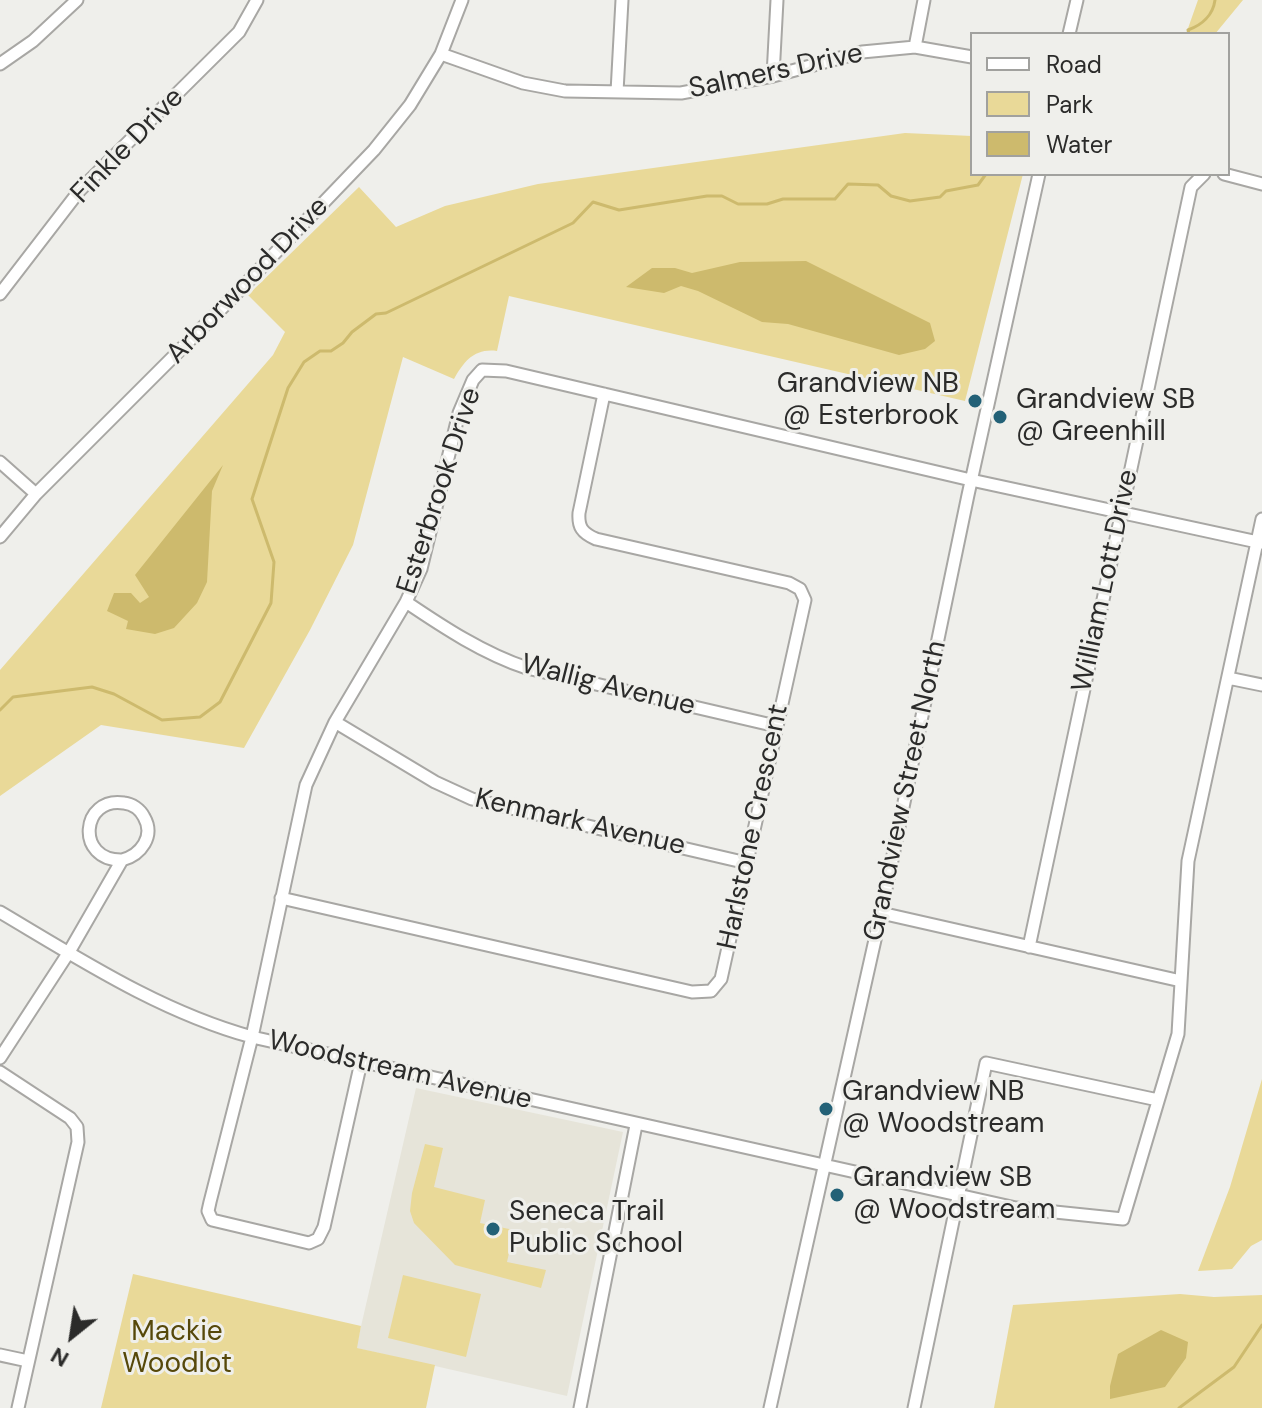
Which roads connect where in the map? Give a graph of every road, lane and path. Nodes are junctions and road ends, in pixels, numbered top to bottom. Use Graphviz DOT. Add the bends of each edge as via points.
graph roads {
  1 [pos="77,0"];
  2 [pos="257,0"];
  3 [pos="462,0"];
  4 [pos="622,0"];
  5 [pos="777,0"];
  6 [pos="924,0"];
  7 [pos="1077,0"];
  8 [pos="1069,32"];
  9 [pos="915,47"];
  10 [pos="441,54"];
  11 [pos="970,57"];
  12 [pos="0,64"];
  13 [pos="773,76"];
  14 [pos="617,92"];
  15 [pos="1039,176"];
  16 [pos="1202,176"];
  17 [pos="1230,176"];
  18 [pos="1262,184"];
  19 [pos="0,294"];
  20 [pos="604,394"];
  21 [pos="0,462"];
  22 [pos="971,480"];
  23 [pos="36,494"];
  24 [pos="1121,513"];
  25 [pos="1262,519"];
  26 [pos="0,537"];
  27 [pos="1260,542"];
  28 [pos="406,602"];
  29 [pos="1228,678"];
  30 [pos="1262,685"];
  31 [pos="335,722"];
  32 [pos="776,726"];
  33 [pos="122,860"];
  34 [pos="747,863"];
  35 [pos="281,898"];
  36 [pos="0,912"];
  37 [pos="881,913"];
  38 [pos="1029,947"];
  39 [pos="69,952"];
  40 [pos="1181,981"];
  41 [pos="252,1037"];
  42 [pos="0,1058"];
  43 [pos="361,1062"];
  44 [pos="0,1072"];
  45 [pos="1158,1100"];
  46 [pos="636,1125"];
  47 [pos="824,1165"];
  48 [pos="958,1195"];
  49 [pos="0,1355"];
  50 [pos="28,1361"];
  51 [pos="18,1408"];
  52 [pos="580,1408"];
  53 [pos="770,1408"];
  54 [pos="914,1408"];
  1 -- 12 [label="street"];
  2 -- 19 [label="street, Finkle Drive" via="239,32 80,190"];
  3 -- 10 [label="street, Arborwood Drive"];
  4 -- 14 [label="street"];
  5 -- 13 [label="street"];
  6 -- 9 [label="street"];
  7 -- 8 [label="street"];
  9 -- 11 [label="street, Salmers Drive"];
  9 -- 13 [label="street, Salmers Drive" via="862,52"];
  10 -- 14 [label="street, Salmers Drive" via="523,83"];
  10 -- 23 [label="street, Arborwood Drive" via="374,150"];
  13 -- 14 [label="street, Salmers Drive" via="681,93"];
  15 -- 22 [label="street, Grandview Street North"];
  16 -- 24 [label="street, William Lott Drive" via="1191,187"];
  17 -- 18 [label="street"];
  20 -- 22 [label="street, Esterbrook Drive"];
  20 -- 28 [label="street, Esterbrook Drive" via="482,370 459,413 421,569"];
  20 -- 32 [label="street, Harlstone Crescent" via="579,513 582,531 596,539 789,583 804,594"];
  21 -- 23 [label="street"];
  22 -- 24 [label="street, Esterbrook Drive"];
  22 -- 37 [label="street, Grandview Street North"];
  23 -- 26 [label="street, Arborwood Drive"];
  24 -- 27 [label="street, Esterbrook Drive"];
  24 -- 38 [label="street, William Lott Drive"];
  25 -- 27 [label="street"];
  27 -- 29 [label="street"];
  28 -- 31 [label="street, Esterbrook Drive"];
  28 -- 32 [label="street, Wallig Avenue" via="512,664"];
  29 -- 30 [label="street"];
  29 -- 40 [label="street" via="1188,861"];
  31 -- 34 [label="street, Kenmark Avenue" via="472,799"];
  31 -- 35 [label="street, Esterbrook Drive" via="306,785"];
  32 -- 34 [label="street, Harlstone Crescent"];
  33 -- 33 [label="street" via="106,857 90,842 94,813 111,803 129,804 147,825 145,844"];
  33 -- 39 [label="street"];
  34 -- 35 [label="street, Harlstone Crescent" via="721,979 702,993"];
  35 -- 41 [label="street, Esterbrook Drive"];
  36 -- 39 [label="street, Woodstream Avenue"];
  37 -- 38 [label="street"];
  37 -- 47 [label="street, Grandview Street North"];
  38 -- 40 [label="street"];
  39 -- 41 [label="street, Woodstream Avenue" via="155,1001"];
  39 -- 42 [label="street"];
  40 -- 45 [label="street" via="1178,1034"];
  41 -- 43 [label="street, Woodstream Avenue"];
  41 -- 43 [label="street, Esterbrook Drive" via="208,1211 212,1220 309,1243 324,1227"];
  43 -- 46 [label="street, Woodstream Avenue"];
  44 -- 50 [label="street" via="77,1127 78,1142"];
  45 -- 48 [label="street, Woodstream Avenue" via="1123,1219 1016,1208"];
  45 -- 48 [label="street" via="986,1063"];
  46 -- 47 [label="street, Woodstream Avenue"];
  46 -- 52 [label="street"];
  47 -- 48 [label="street, Woodstream Avenue"];
  47 -- 53 [label="street, Grandview Street North"];
  48 -- 54 [label="street"];
  49 -- 50 [label="street"];
  50 -- 51 [label="street"];
}
